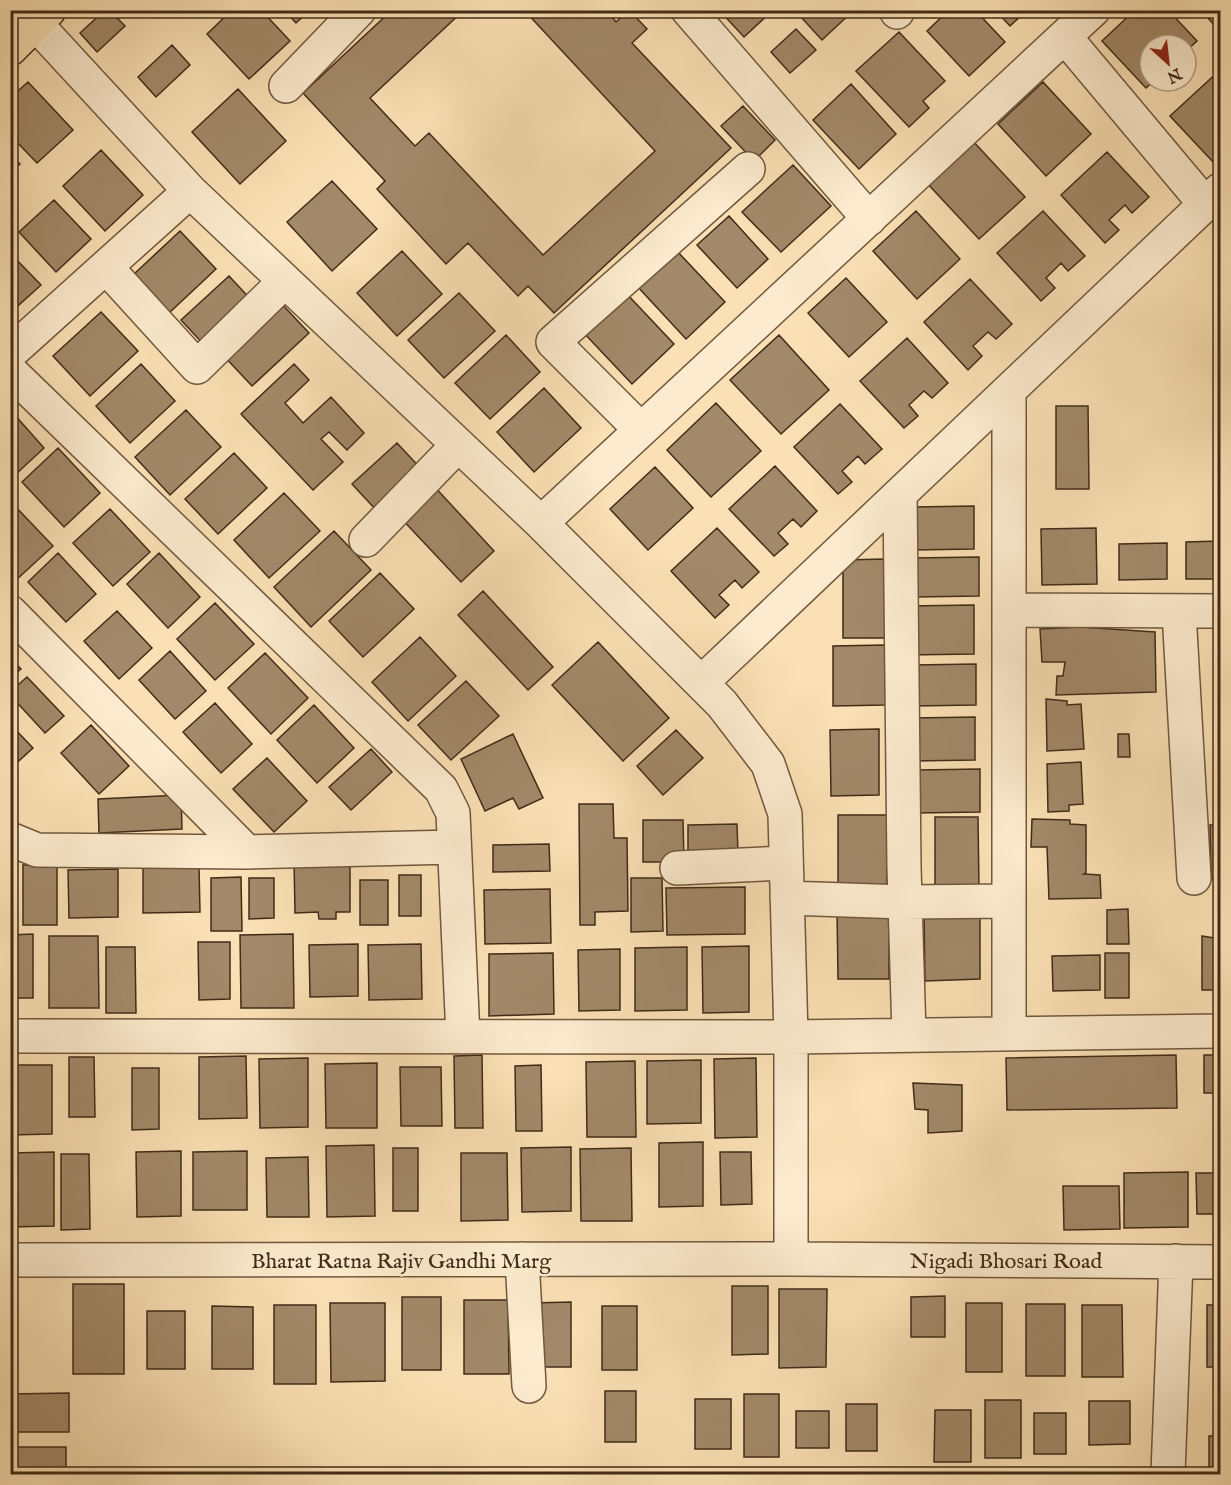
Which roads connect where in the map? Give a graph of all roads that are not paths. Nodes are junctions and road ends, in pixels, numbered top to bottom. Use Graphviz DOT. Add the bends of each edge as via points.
graph roads {
  1 [pos="359,10"];
  2 [pos="688,10"];
  3 [pos="1093,10"];
  4 [pos="36,15"];
  5 [pos="1065,37"];
  6 [pos="10,49"];
  7 [pos="286,86"];
  8 [pos="748,169"];
  9 [pos="190,191"];
  10 [pos="1213,197"];
  11 [pos="869,219"];
  12 [pos="106,267"];
  13 [pos="285,281"];
  14 [pos="10,353"];
  15 [pos="10,371"];
  16 [pos="1009,391"];
  17 [pos="641,430"];
  18 [pos="458,445"];
  19 [pos="900,494"];
  20 [pos="541,523"];
  21 [pos="366,540"];
  22 [pos="1010,610"];
  23 [pos="1221,611"];
  24 [pos="10,612"];
  25 [pos="1179,612"];
  26 [pos="701,683"];
  27 [pos="10,839"];
  28 [pos="454,847"];
  29 [pos="247,852"];
  30 [pos="786,863"];
  31 [pos="677,868"];
  32 [pos="1194,878"];
  33 [pos="787,897"];
  34 [pos="1009,901"];
  35 [pos="905,902"];
  36 [pos="1221,1031"];
  37 [pos="1009,1034"];
  38 [pos="909,1035"];
  39 [pos="10,1036"];
  40 [pos="463,1037"];
  41 [pos="791,1037"];
  42 [pos="522,1259"];
  43 [pos="791,1259"];
  44 [pos="10,1260"];
  45 [pos="1176,1261"];
  46 [pos="1221,1262"];
  47 [pos="529,1386"];
  48 [pos="1168,1474"];
  1 -- 7 [label="street"];
  2 -- 11 [label="street"];
  3 -- 5 [label="street"];
  4 -- 6 [label="main road"];
  4 -- 9 [label="street"];
  5 -- 10 [label="street"];
  5 -- 11 [label="street"];
  8 -- 17 [label="street" via="553,342"];
  9 -- 12 [label="street"];
  9 -- 13 [label="street"];
  10 -- 16 [label="street"];
  11 -- 17 [label="street"];
  12 -- 13 [label="street" via="197,367"];
  12 -- 14 [label="street"];
  13 -- 18 [label="street"];
  15 -- 28 [label="street" via="441,789 453,813"];
  16 -- 19 [label="street"];
  16 -- 22 [label="street"];
  17 -- 20 [label="street"];
  18 -- 20 [label="street"];
  18 -- 21 [label="street"];
  19 -- 26 [label="street"];
  19 -- 35 [label="street"];
  20 -- 26 [label="street"];
  22 -- 25 [label="street"];
  22 -- 34 [label="street"];
  23 -- 25 [label="street"];
  24 -- 29 [label="street"];
  25 -- 32 [label="street"];
  26 -- 30 [label="street" via="768,764 784,814"];
  27 -- 29 [label="street" via="37,850"];
  28 -- 29 [label="street"];
  28 -- 40 [label="street"];
  30 -- 31 [label="street"];
  30 -- 33 [label="street"];
  33 -- 35 [label="street"];
  33 -- 41 [label="street"];
  34 -- 35 [label="street"];
  34 -- 37 [label="street"];
  35 -- 38 [label="street"];
  36 -- 37 [label="street"];
  37 -- 38 [label="street"];
  38 -- 41 [label="street"];
  39 -- 40 [label="street"];
  40 -- 41 [label="street"];
  41 -- 43 [label="street"];
  42 -- 43 [label="street, Bharat Ratna Rajiv Gandhi Marg"];
  42 -- 44 [label="street, Bharat Ratna Rajiv Gandhi Marg"];
  42 -- 47 [label="street"];
  43 -- 45 [label="street, Nigadi Bhosari Road"];
  45 -- 46 [label="street, Nigadi Bhosari Road"];
  45 -- 48 [label="street"];
}
